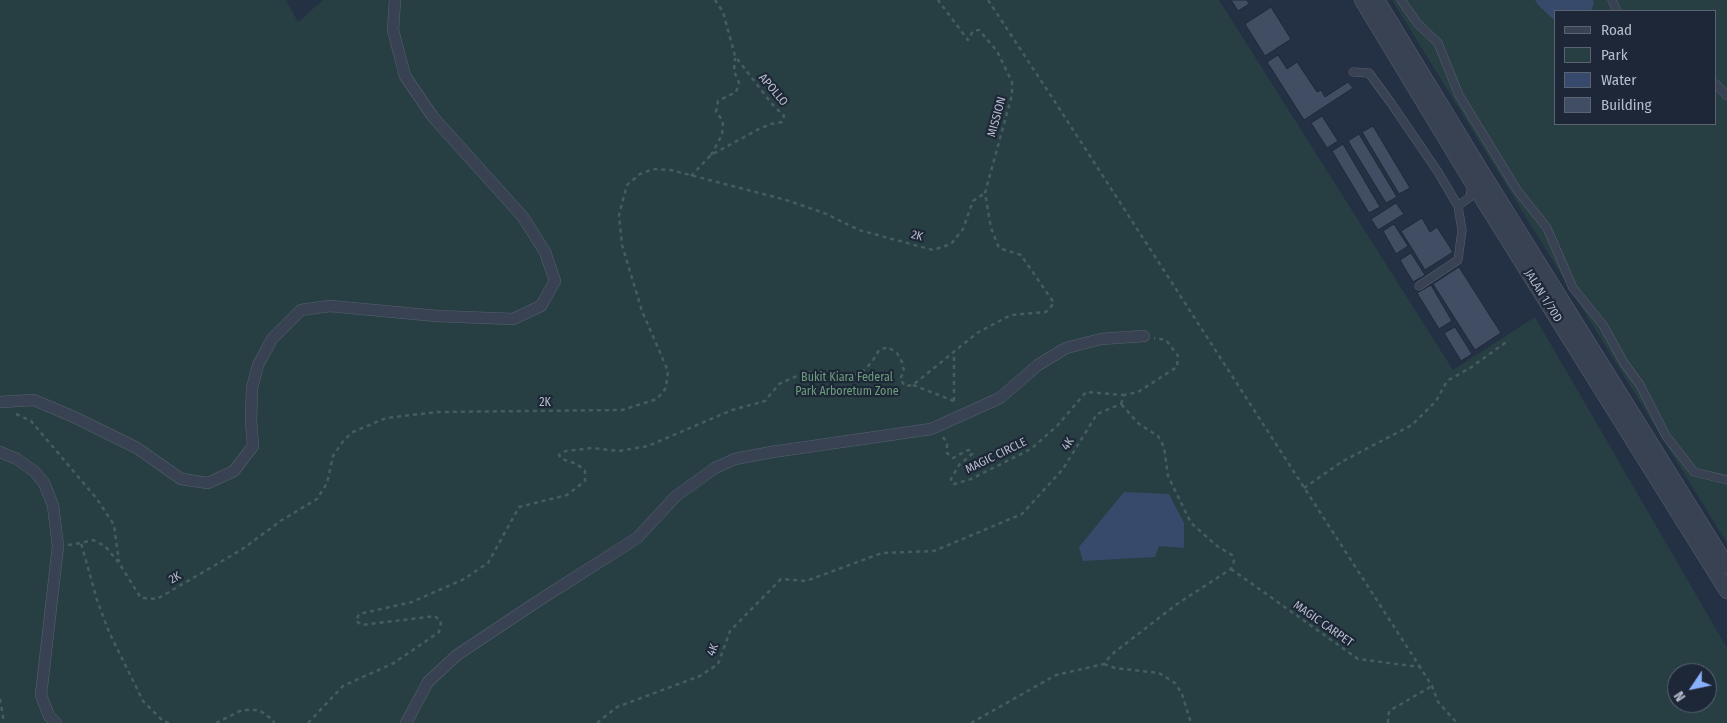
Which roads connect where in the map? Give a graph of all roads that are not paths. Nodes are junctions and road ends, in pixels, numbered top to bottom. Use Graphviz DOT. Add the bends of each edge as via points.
graph roads {
  1 [pos="395,0"];
  2 [pos="1362,0"];
  3 [pos="1377,0"];
  4 [pos="1401,0"];
  5 [pos="1353,72"];
  6 [pos="1717,85"];
  7 [pos="1727,96"];
  8 [pos="1477,178"];
  9 [pos="1458,206"];
  10 [pos="1419,286"];
  11 [pos="1144,336"];
  12 [pos="0,402"];
  13 [pos="0,452"];
  14 [pos="1727,480"];
  15 [pos="1727,566"];
  16 [pos="1727,591"];
  17 [pos="56,723"];
  18 [pos="406,723"];
  1 -- 12 [label="street" via="393,30 405,76 433,117 523,217 545,252 555,281 541,306 512,319 330,306 301,310 272,339 258,365 252,388 253,446 234,470 208,483 181,479 137,448 34,400"];
  2 -- 8 [label="street, JALAN 1/70D"];
  3 -- 8 [label="street, JALAN 1/70D"];
  4 -- 14 [label="lane" via="1438,44 1458,95 1518,190 1547,228 1573,288 1604,325 1666,436 1694,472"];
  5 -- 9 [label="lane" via="1369,74 1392,103"];
  6 -- 7 [label="lane"];
  8 -- 9 [label="lane" via="1470,197"];
  8 -- 15 [label="street, JALAN 1/70D"];
  8 -- 16 [label="street, JALAN 1/70D"];
  9 -- 10 [label="lane" via="1462,230 1458,260"];
  11 -- 18 [label="street" via="1101,339 1066,348 1038,365 1000,398 930,429 772,452 734,459 715,468 676,496 637,538 457,655 428,682"];
  13 -- 17 [label="street" via="35,472 53,504 58,546 41,695 49,716"];
}
